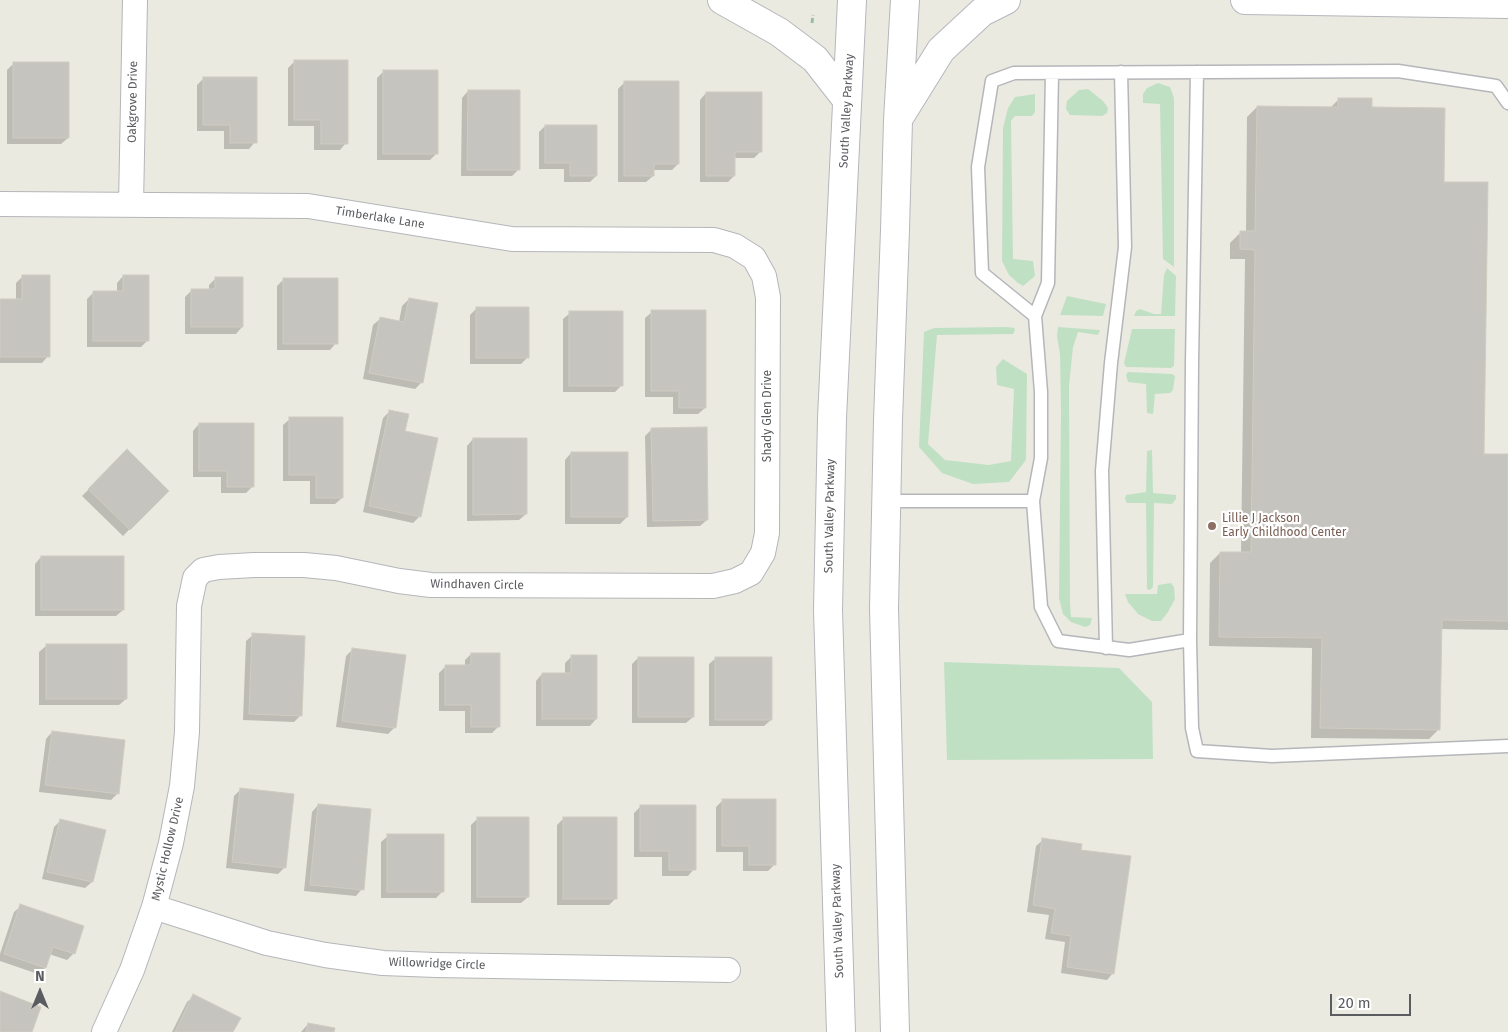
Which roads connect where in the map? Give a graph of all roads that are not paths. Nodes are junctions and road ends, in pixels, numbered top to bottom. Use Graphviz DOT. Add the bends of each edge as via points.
graph roads {
  1 [pos="135,0"];
  2 [pos="722,0"];
  3 [pos="852,0"];
  4 [pos="905,0"];
  5 [pos="1006,0"];
  6 [pos="1245,0"];
  7 [pos="1508,4"];
  8 [pos="1121,72"];
  9 [pos="1197,72"];
  10 [pos="1052,74"];
  11 [pos="847,100"];
  12 [pos="1508,103"];
  13 [pos="898,120"];
  14 [pos="0,204"];
  15 [pos="131,205"];
  16 [pos="754,258"];
  17 [pos="1035,316"];
  18 [pos="886,501"];
  19 [pos="1033,501"];
  20 [pos="203,570"];
  21 [pos="751,573"];
  22 [pos="1190,640"];
  23 [pos="1106,648"];
  24 [pos="1508,746"];
  25 [pos="154,907"];
  26 [pos="728,970"];
  27 [pos="104,1032"];
  28 [pos="841,1032"];
  29 [pos="895,1032"];
  1 -- 15 [label="street, Oakgrove Drive"];
  2 -- 11 [label="main road" via="779,32 815,59"];
  3 -- 11 [label="main road, South Valley Parkway"];
  4 -- 13 [label="main road"];
  5 -- 13 [label="main road" via="982,12 941,50"];
  6 -- 7 [label="main road"];
  8 -- 9 [label="lane"];
  8 -- 10 [label="lane"];
  8 -- 23 [label="lane" via="1125,247 1102,471"];
  9 -- 12 [label="lane" via="1398,71 1496,86"];
  9 -- 22 [label="lane"];
  10 -- 17 [label="lane" via="1048,284"];
  10 -- 17 [label="lane" via="1014,73 992,81 978,167 982,273"];
  11 -- 28 [label="main road, South Valley Parkway" via="832,418 828,610"];
  13 -- 18 [label="main road"];
  14 -- 15 [label="street, Timberlake Lane"];
  15 -- 16 [label="street, Timberlake Lane" via="308,206 512,240 714,240 735,246"];
  16 -- 21 [label="street, Shady Glen Drive" via="764,276 768,297 767,533 763,553"];
  17 -- 19 [label="lane" via="1041,392 1041,458"];
  18 -- 19 [label="lane"];
  18 -- 29 [label="main road" via="884,608"];
  19 -- 23 [label="lane" via="1042,607 1058,641"];
  20 -- 21 [label="street, Windhaven Circle" via="304,565 431,585 713,586"];
  20 -- 25 [label="street, Mystic Hollow Drive" via="195,578 188,606 187,732 182,786 172,843"];
  22 -- 23 [label="lane" via="1129,650"];
  22 -- 24 [label="lane" via="1192,728 1196,751 1272,756"];
  25 -- 26 [label="street, Willowridge Circle" via="267,943 383,963"];
  25 -- 27 [label="street, Mystic Hollow Drive" via="132,970"];
}
